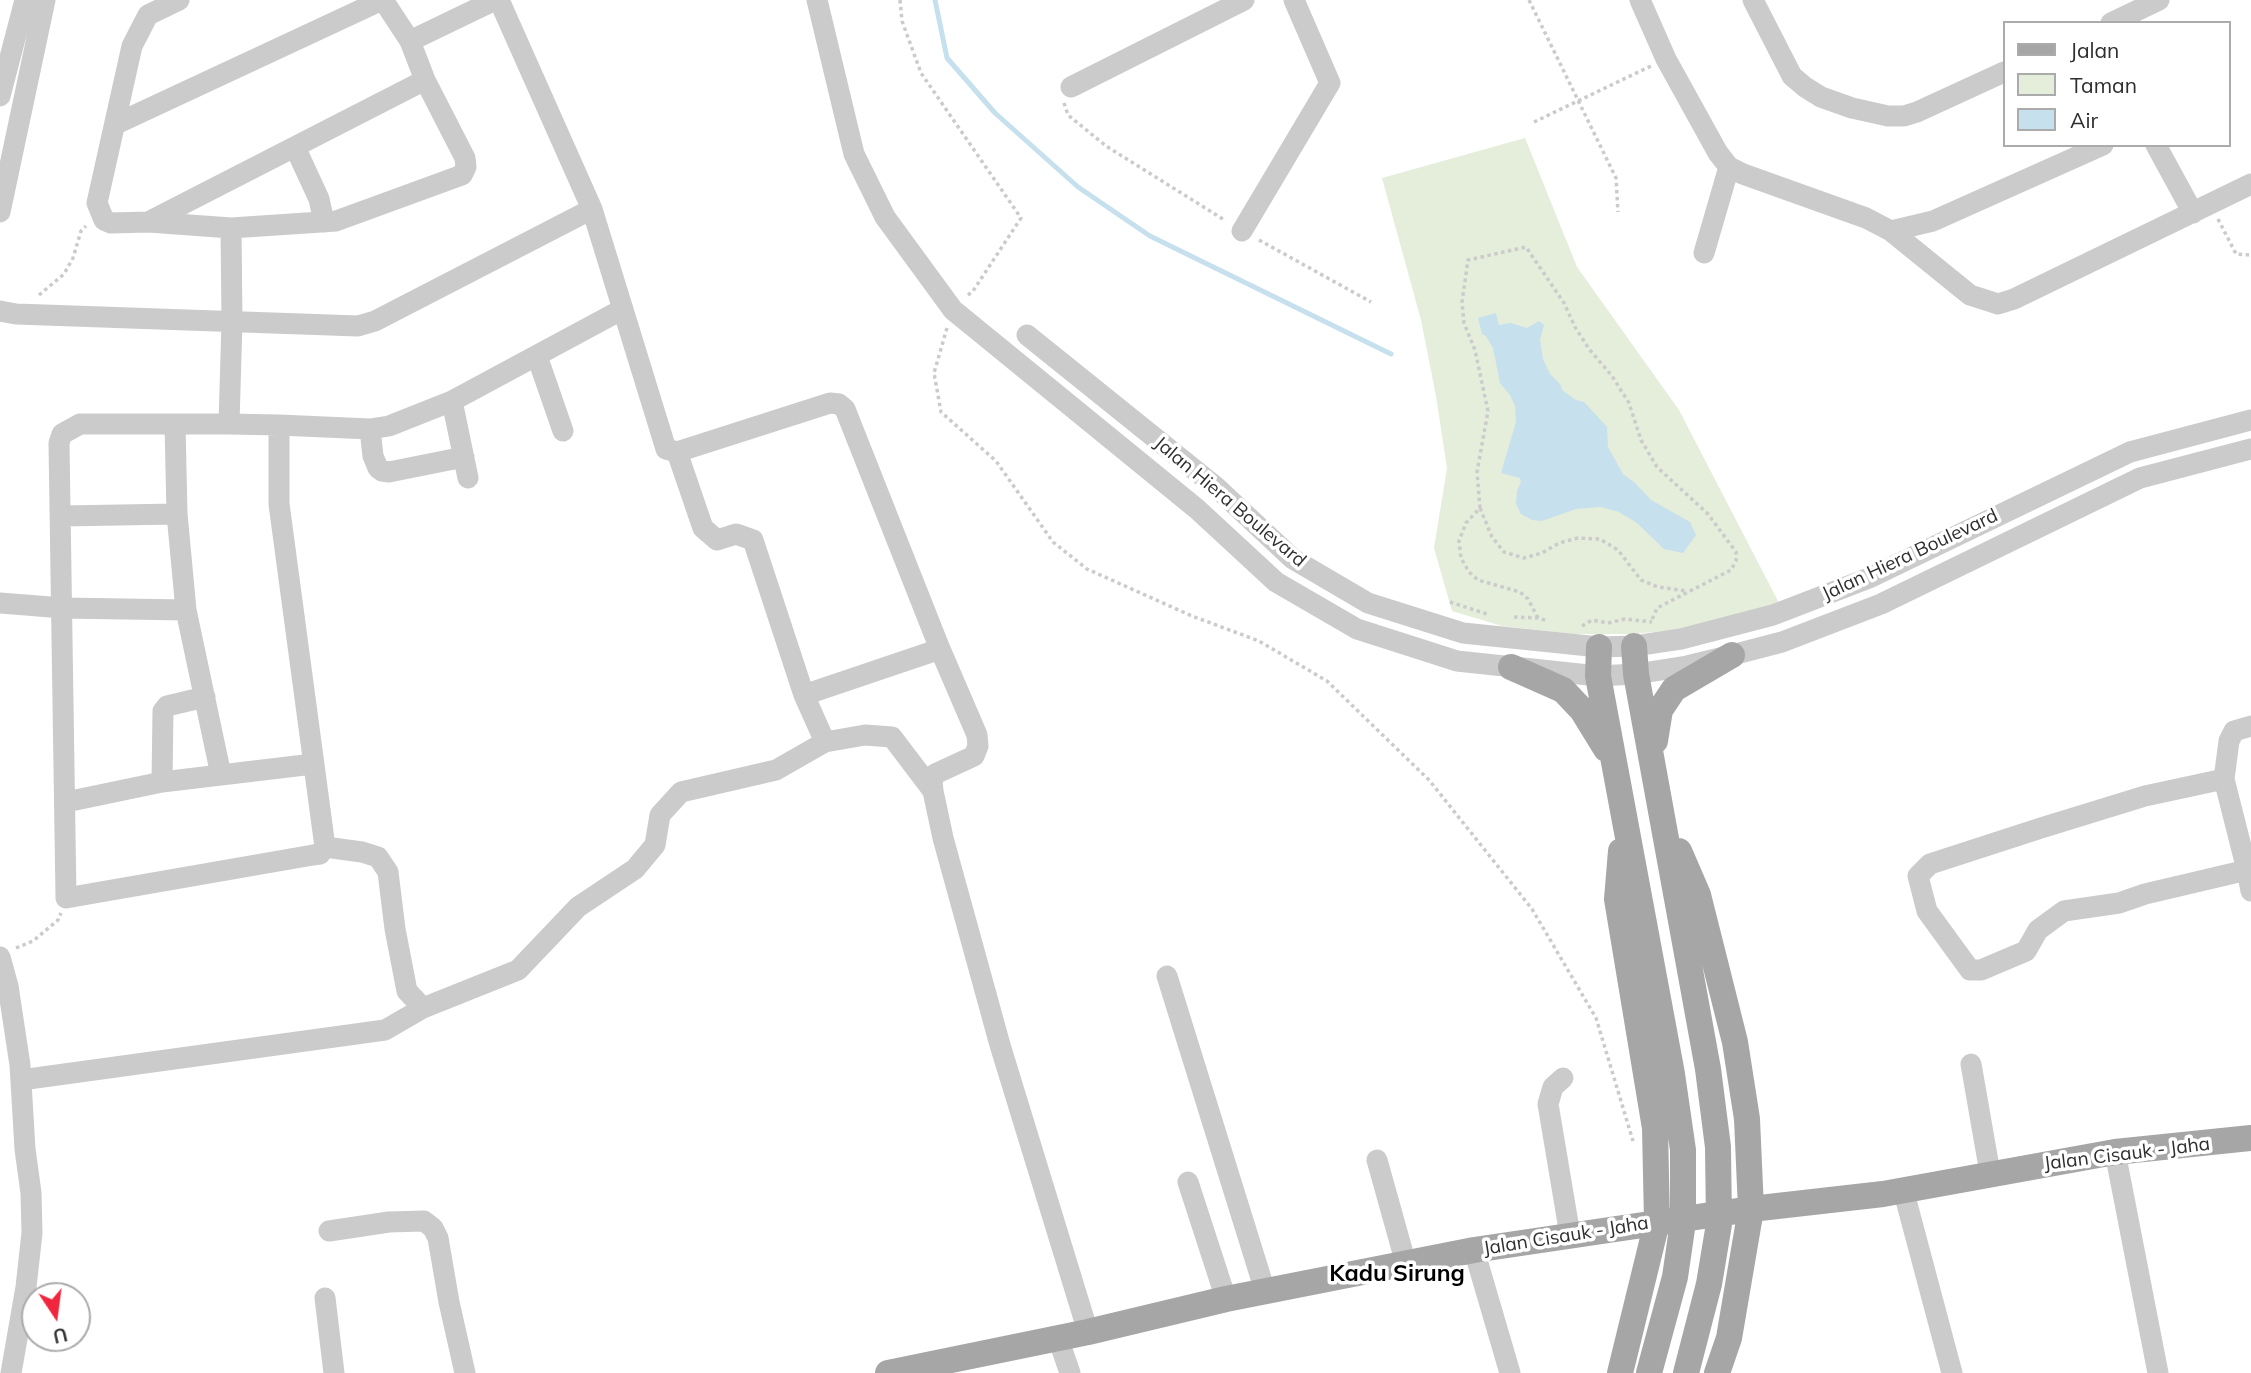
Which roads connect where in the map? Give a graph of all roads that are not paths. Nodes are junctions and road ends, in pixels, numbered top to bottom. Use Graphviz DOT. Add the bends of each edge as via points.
graph roads {
  1 [pos="25,0"];
  2 [pos="45,0"];
  3 [pos="179,0"];
  4 [pos="383,0"];
  5 [pos="497,0"];
  6 [pos="817,0"];
  7 [pos="1244,0"];
  8 [pos="1294,0"];
  9 [pos="1640,0"];
  10 [pos="1753,0"];
  11 [pos="2159,0"];
  12 [pos="2115,21"];
  13 [pos="410,41"];
  14 [pos="2002,73"];
  15 [pos="425,80"];
  16 [pos="1071,87"];
  17 [pos="0,96"];
  18 [pos="117,124"];
  19 [pos="295,147"];
  20 [pos="2099,147"];
  21 [pos="2157,147"];
  22 [pos="1729,167"];
  23 [pos="2251,184"];
  24 [pos="592,209"];
  25 [pos="2202,209"];
  26 [pos="0,212"];
  27 [pos="149,222"];
  28 [pos="324,222"];
  29 [pos="231,228"];
  30 [pos="1242,231"];
  31 [pos="1891,231"];
  32 [pos="1704,253"];
  33 [pos="623,309"];
  34 [pos="8,312"];
  35 [pos="232,321"];
  36 [pos="1027,335"];
  37 [pos="537,356"];
  38 [pos="452,401"];
  39 [pos="2251,420"];
  40 [pos="175,424"];
  41 [pos="229,424"];
  42 [pos="279,425"];
  43 [pos="370,429"];
  44 [pos="563,431"];
  45 [pos="2154,445"];
  46 [pos="2251,449"];
  47 [pos="677,453"];
  48 [pos="464,457"];
  49 [pos="2162,472"];
  50 [pos="468,478"];
  51 [pos="1216,487"];
  52 [pos="1197,509"];
  53 [pos="177,514"];
  54 [pos="62,516"];
  55 [pos="0,603"];
  56 [pos="63,608"];
  57 [pos="186,610"];
  58 [pos="1634,646"];
  59 [pos="1599,647"];
  60 [pos="940,649"];
  61 [pos="1732,655"];
  62 [pos="1511,667"];
  63 [pos="1636,674"];
  64 [pos="1598,676"];
  65 [pos="804,695"];
  66 [pos="205,697"];
  67 [pos="2251,726"];
  68 [pos="825,742"];
  69 [pos="1651,758"];
  70 [pos="1614,763"];
  71 [pos="313,764"];
  72 [pos="221,775"];
  73 [pos="2224,779"];
  74 [pos="162,782"];
  75 [pos="933,791"];
  76 [pos="66,802"];
  77 [pos="1660,807"];
  78 [pos="1624,814"];
  79 [pos="325,847"];
  80 [pos="2247,870"];
  81 [pos="2251,891"];
  82 [pos="3,954"];
  83 [pos="1167,976"];
  84 [pos="423,1008"];
  85 [pos="1972,1064"];
  86 [pos="1563,1078"];
  87 [pos="20,1080"];
  88 [pos="1747,1119"];
  89 [pos="1654,1128"];
  90 [pos="2251,1138"];
  91 [pos="2115,1152"];
  92 [pos="1377,1160"];
  93 [pos="1990,1173"];
  94 [pos="1188,1182"];
  95 [pos="1903,1189"];
  96 [pos="1751,1209"];
  97 [pos="1657,1222"];
  98 [pos="329,1231"];
  99 [pos="1570,1235"];
  100 [pos="1474,1250"];
  101 [pos="1406,1264"];
  102 [pos="1265,1292"];
  103 [pos="325,1298"];
  104 [pos="1226,1299"];
  105 [pos="1633,1317"];
  106 [pos="1088,1332"];
  107 [pos="1058,1338"];
  108 [pos="1729,1338"];
  109 [pos="1689,1364"];
  110 [pos="11,1373"];
  111 [pos="334,1373"];
  112 [pos="466,1373"];
  113 [pos="890,1373"];
  114 [pos="1070,1373"];
  115 [pos="1510,1373"];
  116 [pos="1620,1373"];
  117 [pos="1649,1373"];
  118 [pos="1717,1373"];
  119 [pos="1952,1373"];
  120 [pos="2158,1373"];
  1 -- 17 [label="street"];
  2 -- 26 [label="street"];
  3 -- 18 [label="street" via="148,15 142,25 132,46"];
  4 -- 13 [label="street"];
  4 -- 18 [label="street"];
  5 -- 13 [label="street"];
  5 -- 24 [label="street"];
  6 -- 52 [label="street, Jalan Hiera Boulevard" via="855,153 885,217 953,310"];
  7 -- 16 [label="street"];
  8 -- 30 [label="street" via="1330,83"];
  9 -- 22 [label="street" via="1666,59"];
  10 -- 14 [label="street" via="1792,76 1821,97 1852,108 1904,116"];
  11 -- 12 [label="street"];
  13 -- 15 [label="street"];
  15 -- 19 [label="street"];
  15 -- 28 [label="street" via="466,158 461,175"];
  18 -- 27 [label="street" via="97,203 104,220 111,223"];
  19 -- 27 [label="street"];
  19 -- 28 [label="street" via="319,199"];
  20 -- 31 [label="street" via="1933,221"];
  21 -- 25 [label="street"];
  22 -- 31 [label="street"];
  22 -- 32 [label="street"];
  23 -- 25 [label="street"];
  24 -- 33 [label="street"];
  24 -- 35 [label="street" via="375,321 349,326"];
  25 -- 31 [label="street" via="1998,304 1970,295"];
  27 -- 29 [label="street"];
  28 -- 29 [label="street"];
  29 -- 35 [label="street"];
  33 -- 37 [label="street"];
  33 -- 47 [label="street" via="666,449"];
  34 -- 35 [label="street"];
  35 -- 41 [label="street"];
  36 -- 51 [label="street, Jalan Hiera Boulevard"];
  37 -- 38 [label="street"];
  37 -- 44 [label="street"];
  38 -- 43 [label="street"];
  38 -- 48 [label="street"];
  39 -- 45 [label="street, Jalan Hiera Boulevard"];
  40 -- 41 [label="street"];
  40 -- 53 [label="street"];
  40 -- 54 [label="street" via="80,424 62,434"];
  41 -- 42 [label="street"];
  42 -- 43 [label="street"];
  42 -- 71 [label="street" via="279,504"];
  43 -- 48 [label="street" via="373,456 382,471"];
  45 -- 49 [label="street"];
  45 -- 58 [label="street, Jalan Hiera Boulevard" via="1869,578 1773,615"];
  46 -- 49 [label="street, Jalan Hiera Boulevard"];
  47 -- 60 [label="street" via="830,403 839,404 845,409"];
  47 -- 65 [label="street" via="703,528 717,540 736,534 753,540"];
  48 -- 50 [label="street"];
  49 -- 61 [label="street, Jalan Hiera Boulevard" via="2140,478 1881,604 1782,642"];
  51 -- 52 [label="street"];
  51 -- 59 [label="street, Jalan Hiera Boulevard" via="1293,559 1368,603 1463,633"];
  52 -- 62 [label="street, Jalan Hiera Boulevard" via="1276,582 1357,629 1457,661"];
  53 -- 54 [label="street"];
  53 -- 57 [label="street"];
  54 -- 56 [label="street"];
  55 -- 56 [label="street"];
  56 -- 57 [label="street"];
  56 -- 76 [label="street"];
  57 -- 66 [label="street"];
  58 -- 59 [label="street, Jalan Hiera Boulevard"];
  58 -- 63 [label="main road"];
  59 -- 64 [label="main road"];
  60 -- 65 [label="street"];
  60 -- 75 [label="street" via="978,746 974,756 935,775"];
  61 -- 63 [label="street, Jalan Hiera Boulevard"];
  61 -- 69 [label="main road" via="1674,689 1660,709"];
  62 -- 64 [label="street, Jalan Hiera Boulevard"];
  62 -- 70 [label="main road" via="1563,690 1582,710"];
  63 -- 64 [label="street, Jalan Hiera Boulevard"];
  63 -- 69 [label="main road"];
  64 -- 70 [label="main road"];
  65 -- 68 [label="street"];
  66 -- 72 [label="street"];
  66 -- 74 [label="street" via="163,711"];
  67 -- 73 [label="street" via="2234,731"];
  68 -- 75 [label="street" via="865,735 892,737"];
  68 -- 84 [label="street" via="776,770 681,792 660,815 655,845 635,869 578,907 518,970"];
  69 -- 77 [label="main road"];
  70 -- 78 [label="main road"];
  71 -- 72 [label="street"];
  71 -- 79 [label="street"];
  72 -- 74 [label="street"];
  73 -- 80 [label="street"];
  73 -- 80 [label="street" via="2145,796 1930,864 1919,880 1927,911 1970,970 1982,970 2026,951 2038,930 2064,911 2119,903"];
  74 -- 76 [label="street"];
  75 -- 106 [label="street" via="1000,1045"];
  76 -- 79 [label="street" via="66,898 313,855"];
  77 -- 88 [label="main road" via="1698,895 1735,1042"];
  77 -- 109 [label="main road" via="1718,1147 1719,1224"];
  78 -- 89 [label="main road" via="1617,899"];
  78 -- 117 [label="main road" via="1683,1150 1683,1222 1675,1277"];
  79 -- 84 [label="street" via="378,857 388,872 407,991"];
  80 -- 81 [label="street"];
  82 -- 87 [label="street"];
  83 -- 102 [label="street"];
  84 -- 87 [label="street" via="385,1030"];
  85 -- 93 [label="street"];
  86 -- 99 [label="street" via="1553,1087 1548,1104"];
  87 -- 110 [label="street" via="32,1233"];
  88 -- 89 [label="main road" via="1731,1144 1703,1161 1674,1154"];
  88 -- 96 [label="main road"];
  89 -- 97 [label="main road"];
  90 -- 91 [label="main road, Jalan Cisauk - Jaha"];
  91 -- 93 [label="main road, Jalan Cisauk - Jaha"];
  91 -- 120 [label="street"];
  92 -- 101 [label="street"];
  93 -- 95 [label="main road, Jalan Cisauk - Jaha"];
  94 -- 104 [label="street"];
  95 -- 96 [label="main road, Jalan Cisauk - Jaha"];
  95 -- 119 [label="street"];
  96 -- 97 [label="main road, Jalan Cisauk - Jaha"];
  96 -- 108 [label="main road"];
  97 -- 99 [label="main road, Jalan Cisauk - Jaha"];
  97 -- 105 [label="main road"];
  98 -- 112 [label="street" via="389,1222 424,1221 433,1228"];
  99 -- 100 [label="main road, Jalan Cisauk - Jaha"];
  100 -- 101 [label="main road, Jalan Cisauk - Jaha"];
  100 -- 115 [label="street"];
  101 -- 102 [label="main road, Jalan Cisauk - Jaha"];
  102 -- 104 [label="main road, Jalan Cisauk - Jaha"];
  103 -- 111 [label="street"];
  104 -- 106 [label="main road, Jalan Cisauk - Jaha"];
  105 -- 108 [label="main road" via="1659,1298 1692,1298 1722,1314"];
  105 -- 116 [label="main road"];
  106 -- 107 [label="main road, Jalan Cisauk - Jaha"];
  107 -- 113 [label="main road, Jalan Cisauk - Jaha"];
  107 -- 114 [label="street"];
  108 -- 118 [label="main road"];
}
